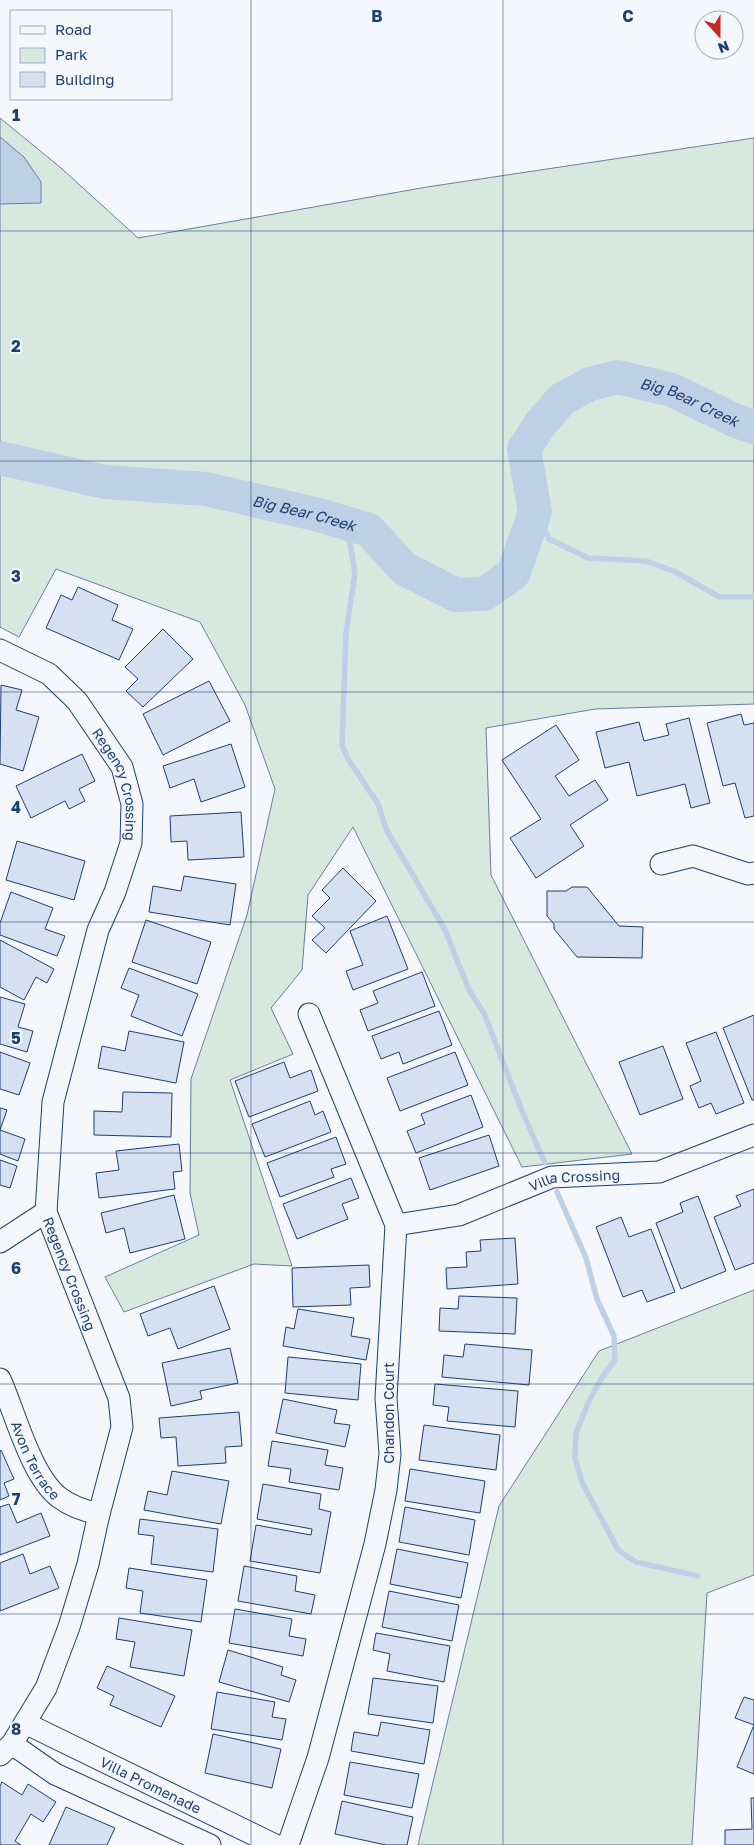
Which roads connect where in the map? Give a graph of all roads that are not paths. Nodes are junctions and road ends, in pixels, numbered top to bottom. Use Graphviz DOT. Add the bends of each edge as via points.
graph roads {
  1 [pos="0,650"];
  2 [pos="662,864"];
  3 [pos="754,873"];
  4 [pos="309,1014"];
  5 [pos="754,1135"];
  6 [pos="46,1212"];
  7 [pos="396,1225"];
  8 [pos="0,1242"];
  9 [pos="0,1379"];
  10 [pos="99,1514"];
  11 [pos="25,1723"];
  12 [pos="6,1750"];
  13 [pos="210,1845"];
  14 [pos="276,1845"];
  15 [pos="288,1845"];
  1 -- 6 [label="street, Regency Crossing" via="49,674 76,701 122,767 132,804 131,843 98,930 53,1102"];
  2 -- 3 [label="street" via="693,856 748,874"];
  4 -- 7 [label="street, Chandon Court"];
  5 -- 7 [label="street, Villa Crossing" via="659,1172 552,1177 459,1214"];
  6 -- 8 [label="street"];
  6 -- 10 [label="street, Regency Crossing" via="119,1398 122,1427"];
  7 -- 15 [label="street, Chandon Court" via="386,1398 390,1454 386,1490 375,1544 318,1758"];
  9 -- 10 [label="street, Avon Terrace" via="45,1483 59,1498 80,1510"];
  10 -- 11 [label="street, Regency Crossing" via="69,1628 46,1688"];
  11 -- 12 [label="street, Regency Crossing"];
  11 -- 14 [label="street, Villa Promenade"];
  12 -- 13 [label="street"];
}
